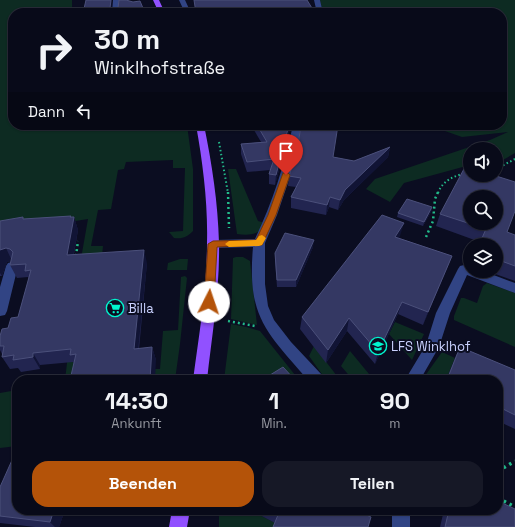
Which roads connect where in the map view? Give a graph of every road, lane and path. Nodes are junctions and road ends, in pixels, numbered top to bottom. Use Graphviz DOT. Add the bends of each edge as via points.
graph roads {
  1 [pos="201,130"];
  2 [pos="296,130"];
  3 [pos="515,159"];
  4 [pos="503,165"];
  5 [pos="463,173"];
  6 [pos="426,237"];
  7 [pos="78,241"];
  8 [pos="259,243"];
  9 [pos="213,244"];
  10 [pos="75,263"];
  11 [pos="12,266"];
  12 [pos="463,271"];
  13 [pos="489,278"];
  14 [pos="515,288"];
  15 [pos="0,311"];
  16 [pos="228,321"];
  17 [pos="268,324"];
  18 [pos="201,375"];
  19 [pos="312,375"];
  20 [pos="415,375"];
  21 [pos="515,461"];
  22 [pos="503,468"];
  23 [pos="503,501"];
  24 [pos="515,507"];
  25 [pos="180,515"];
  26 [pos="401,515"];
  27 [pos="178,527"];
  28 [pos="401,527"];
  1 -- 9 [label="main road" via="210,191"];
  2 -- 8 [label="street" via="290,162 272,215"];
  3 -- 4 [label="path"];
  5 -- 6 [label="path" via="455,175 440,187 435,199 433,222"];
  7 -- 10 [label="path"];
  8 -- 9 [label="street"];
  8 -- 17 [label="street" via="262,306"];
  9 -- 18 [label="main road"];
  11 -- 15 [label="street"];
  12 -- 20 [label="street" via="443,313 432,347"];
  13 -- 14 [label="street"];
  16 -- 17 [label="path" via="259,327"];
  17 -- 19 [label="street"];
  21 -- 22 [label="path"];
  23 -- 24 [label="path"];
  25 -- 27 [label="main road"];
  26 -- 28 [label="street"];
}
